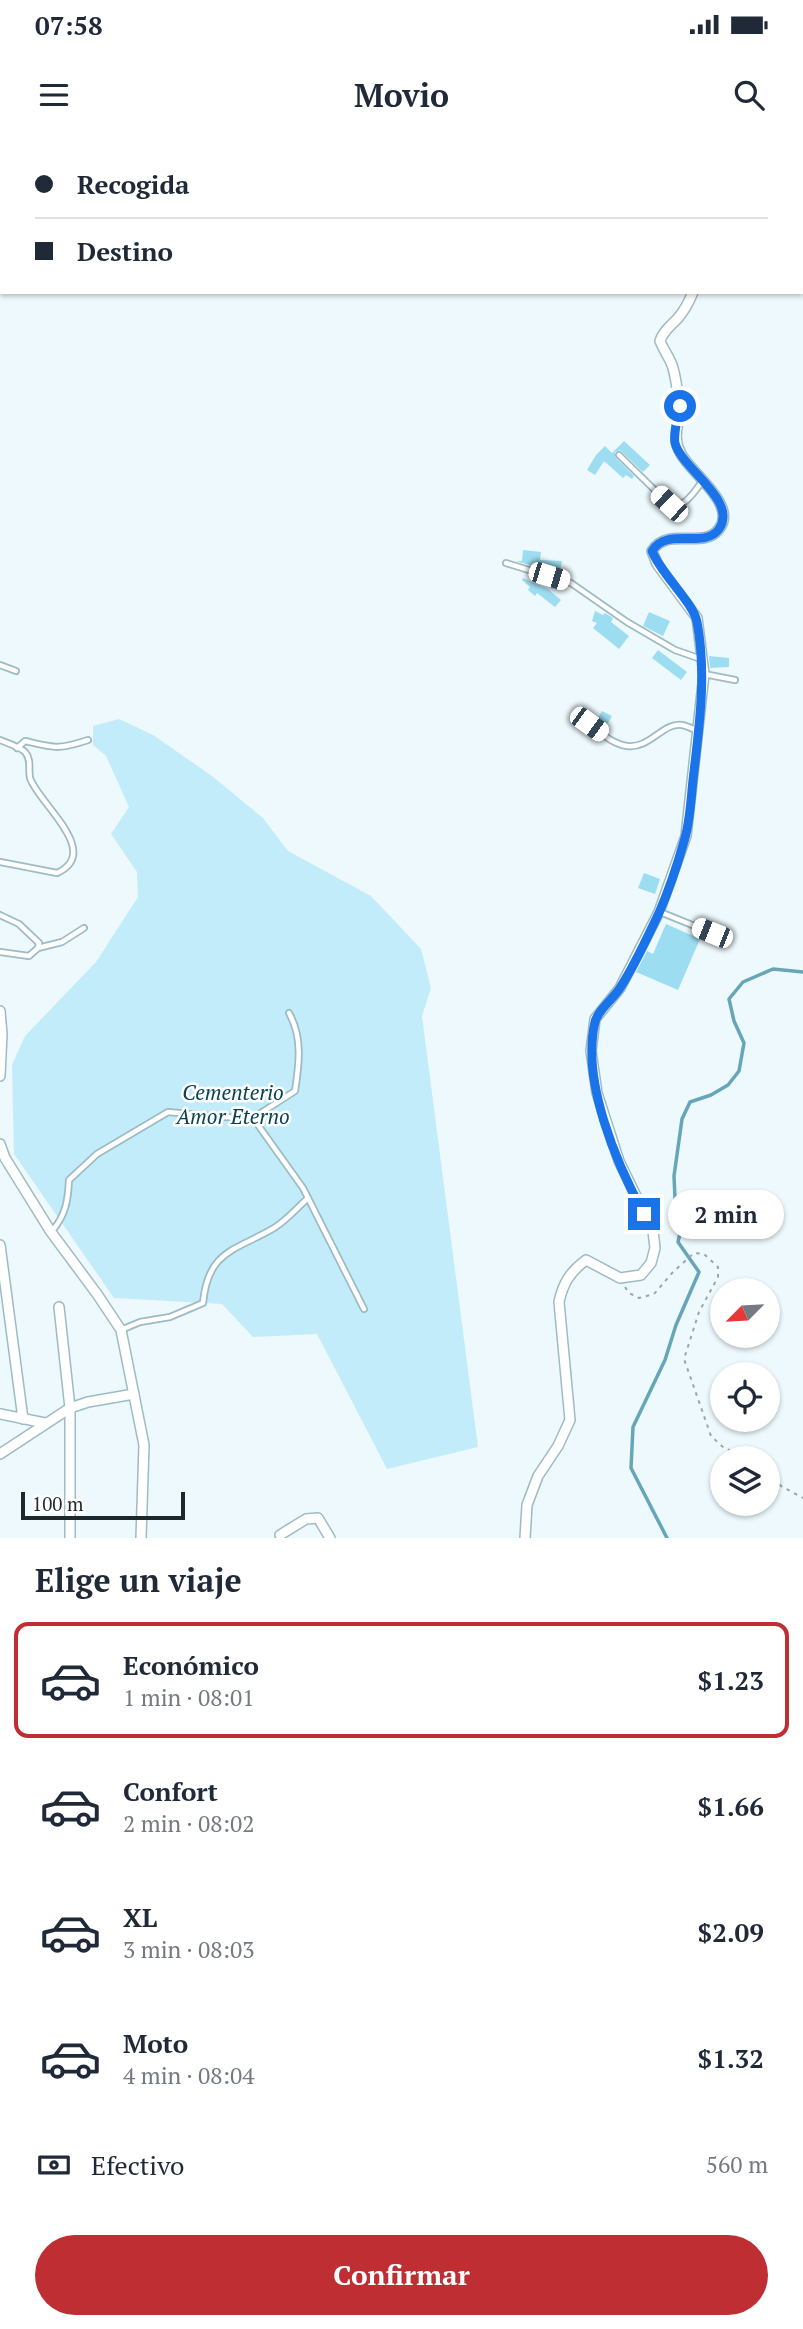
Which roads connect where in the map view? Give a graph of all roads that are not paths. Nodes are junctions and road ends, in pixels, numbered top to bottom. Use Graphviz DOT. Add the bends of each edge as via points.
graph roads {
  1 [pos="692,294"];
  2 [pos="618,455"];
  3 [pos="704,481"];
  4 [pos="506,563"];
  5 [pos="702,659"];
  6 [pos="0,665"];
  7 [pos="16,671"];
  8 [pos="704,674"];
  9 [pos="736,680"];
  10 [pos="589,724"];
  11 [pos="698,732"];
  12 [pos="0,740"];
  13 [pos="88,740"];
  14 [pos="17,748"];
  15 [pos="0,862"];
  16 [pos="659,912"];
  17 [pos="0,915"];
  18 [pos="84,929"];
  19 [pos="712,933"];
  20 [pos="38,947"];
  21 [pos="0,952"];
  22 [pos="0,1011"];
  23 [pos="289,1013"];
  24 [pos="0,1076"];
  25 [pos="253,1118"];
  26 [pos="0,1144"];
  27 [pos="308,1198"];
  28 [pos="51,1232"];
  29 [pos="0,1245"];
  30 [pos="59,1307"];
  31 [pos="364,1309"];
  32 [pos="121,1330"];
  33 [pos="134,1394"];
  34 [pos="70,1408"];
  35 [pos="0,1414"];
  36 [pos="23,1419"];
  37 [pos="45,1423"];
  38 [pos="0,1454"];
  39 [pos="278,1537"];
  40 [pos="70,1538"];
  41 [pos="141,1538"];
  42 [pos="330,1538"];
  43 [pos="525,1538"];
  1 -- 3 [label="street" via="660,341 672,364 680,406 675,443"];
  2 -- 3 [label="lane" via="669,504 684,504"];
  3 -- 5 [label="street" via="722,507 719,529 709,537 665,540 652,551 697,618"];
  4 -- 5 [label="lane" via="571,583 675,650"];
  5 -- 8 [label="street"];
  6 -- 7 [label="lane"];
  8 -- 9 [label="lane"];
  8 -- 11 [label="street"];
  10 -- 11 [label="lane" via="613,742 627,746 641,745 673,725"];
  11 -- 16 [label="street" via="686,836"];
  12 -- 14 [label="lane"];
  13 -- 14 [label="lane" via="62,748 25,741"];
  14 -- 15 [label="lane" via="24,752 30,778 59,819 74,853 57,873"];
  16 -- 19 [label="lane"];
  16 -- 43 [label="street" via="620,988 595,1019 592,1051 597,1093 615,1149 653,1231 655,1248 641,1275 620,1278 586,1260 563,1283 559,1302 570,1420 538,1476 527,1505"];
  17 -- 20 [label="lane" via="19,924"];
  18 -- 20 [label="lane" via="62,942"];
  20 -- 21 [label="lane" via="29,956"];
  22 -- 24 [label="street"];
  23 -- 25 [label="lane" via="300,1059 295,1091"];
  25 -- 27 [label="lane"];
  25 -- 28 [label="lane" via="168,1112 97,1154 69,1180 67,1206"];
  26 -- 28 [label="street"];
  27 -- 31 [label="lane"];
  27 -- 32 [label="lane" via="277,1226 215,1262 208,1273 203,1303"];
  28 -- 32 [label="street"];
  29 -- 36 [label="street"];
  30 -- 34 [label="street"];
  32 -- 33 [label="street"];
  33 -- 34 [label="street"];
  33 -- 41 [label="street" via="144,1445"];
  34 -- 37 [label="street"];
  34 -- 40 [label="street"];
  35 -- 36 [label="street"];
  36 -- 37 [label="street"];
  37 -- 38 [label="street"];
  39 -- 42 [label="street" via="306,1519 318,1518"];
}
